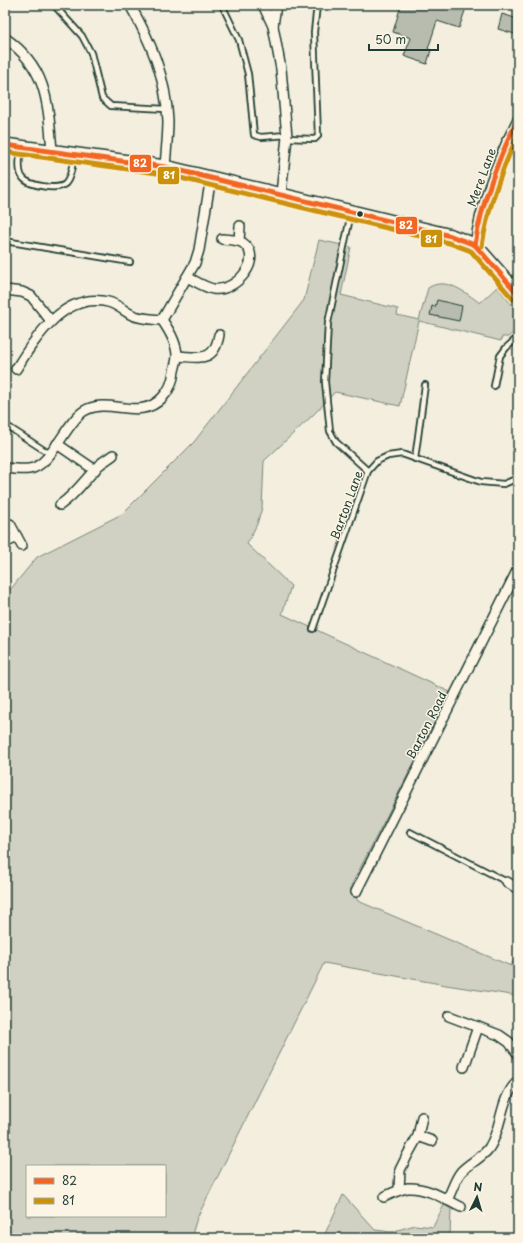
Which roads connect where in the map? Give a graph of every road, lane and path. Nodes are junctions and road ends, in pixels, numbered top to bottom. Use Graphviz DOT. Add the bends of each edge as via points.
graph roads {
  1 [pos="54,5"];
  2 [pos="130,5"];
  3 [pos="222,5"];
  4 [pos="263,5"];
  5 [pos="276,5"];
  6 [pos="317,5"];
  7 [pos="273,26"];
  8 [pos="5,38"];
  9 [pos="166,109"];
  10 [pos="518,119"];
  11 [pos="287,136"];
  12 [pos="507,140"];
  13 [pos="518,143"];
  14 [pos="5,145"];
  15 [pos="21,147"];
  16 [pos="52,151"];
  17 [pos="74,154"];
  18 [pos="165,167"];
  19 [pos="210,177"];
  20 [pos="281,194"];
  21 [pos="351,211"];
  22 [pos="240,226"];
  23 [pos="222,239"];
  24 [pos="5,241"];
  25 [pos="238,241"];
  26 [pos="475,245"];
  27 [pos="130,262"];
  28 [pos="187,276"];
  29 [pos="5,290"];
  30 [pos="518,294"];
  31 [pos="162,320"];
  32 [pos="51,321"];
  33 [pos="219,335"];
  34 [pos="518,337"];
  35 [pos="177,356"];
  36 [pos="16,369"];
  37 [pos="425,385"];
  38 [pos="494,386"];
  39 [pos="7,426"];
  40 [pos="57,444"];
  41 [pos="50,454"];
  42 [pos="113,455"];
  43 [pos="415,459"];
  44 [pos="5,468"];
  45 [pos="95,470"];
  46 [pos="368,471"];
  47 [pos="518,478"];
  48 [pos="60,505"];
  49 [pos="10,524"];
  50 [pos="17,537"];
  51 [pos="5,543"];
  52 [pos="22,546"];
  53 [pos="518,569"];
  54 [pos="313,629"];
  55 [pos="410,832"];
  56 [pos="507,882"];
  57 [pos="518,889"];
  58 [pos="356,892"];
  59 [pos="449,1016"];
  60 [pos="478,1027"];
  61 [pos="518,1054"];
  62 [pos="464,1067"];
  63 [pos="518,1081"];
  64 [pos="422,1117"];
  65 [pos="418,1136"];
  66 [pos="432,1141"];
  67 [pos="399,1190"];
  68 [pos="384,1197"];
  69 [pos="448,1200"];
  70 [pos="461,1207"];
  1 -- 9 [label="lane" via="82,36 91,53 102,98 111,106"];
  2 -- 9 [label="street" via="152,47 162,80"];
  3 -- 11 [label="lane" via="239,40 248,74 254,135"];
  4 -- 7 [label="street"];
  5 -- 7 [label="street"];
  6 -- 11 [label="lane" via="314,32 318,136 315,139"];
  7 -- 11 [label="street" via="281,69"];
  8 -- 16 [label="street" via="18,47 30,61 45,91"];
  9 -- 18 [label="street" via="168,121"];
  10 -- 12 [label="street, Mere Lane"];
  11 -- 20 [label="street"];
  12 -- 13 [label="street"];
  12 -- 26 [label="street, Mere Lane" via="479,218"];
  14 -- 15 [label="street"];
  15 -- 16 [label="street"];
  15 -- 17 [label="lane" via="20,170 23,179 41,186 64,185 68,181"];
  16 -- 17 [label="street"];
  17 -- 18 [label="street"];
  18 -- 19 [label="street"];
  19 -- 20 [label="street"];
  19 -- 28 [label="street" via="199,250"];
  20 -- 21 [label="street"];
  21 -- 26 [label="street" via="451,236"];
  21 -- 46 [label="lane" via="328,323 325,382 330,431 336,442"];
  22 -- 25 [label="street"];
  23 -- 25 [label="street"];
  24 -- 27 [label="lane"];
  25 -- 28 [label="street" via="247,247 250,260 242,278 222,289 212,289"];
  26 -- 30 [label="street"];
  28 -- 31 [label="street"];
  29 -- 32 [label="street" via="31,296"];
  31 -- 32 [label="street" via="132,315 110,302 87,300 74,304"];
  31 -- 35 [label="street" via="175,345"];
  32 -- 36 [label="street"];
  33 -- 35 [label="street" via="218,343 210,355"];
  34 -- 38 [label="lane" via="500,356"];
  35 -- 40 [label="street" via="174,375 167,393 157,404 132,409 97,406 87,409 78,415"];
  37 -- 43 [label="lane"];
  39 -- 41 [label="lane"];
  40 -- 41 [label="street"];
  40 -- 45 [label="street"];
  41 -- 44 [label="street" via="43,463 30,469"];
  42 -- 45 [label="street"];
  43 -- 46 [label="lane, Barton Lane" via="402,454 388,456"];
  43 -- 47 [label="lane, Barton Lane" via="481,482 504,484"];
  45 -- 48 [label="street" via="73,495"];
  46 -- 54 [label="lane, Barton Lane"];
  49 -- 50 [label="street"];
  50 -- 51 [label="street"];
  50 -- 52 [label="street"];
  53 -- 58 [label="street, Barton Road"];
  55 -- 56 [label="lane"];
  56 -- 57 [label="street"];
  59 -- 60 [label="street"];
  60 -- 61 [label="street" via="499,1035 509,1042"];
  60 -- 62 [label="street"];
  63 -- 69 [label="street" via="503,1103 489,1148 461,1173"];
  64 -- 65 [label="street"];
  65 -- 66 [label="street"];
  65 -- 67 [label="street" via="400,1170"];
  67 -- 68 [label="street"];
  67 -- 69 [label="street" via="419,1188"];
  69 -- 70 [label="street"];
}
